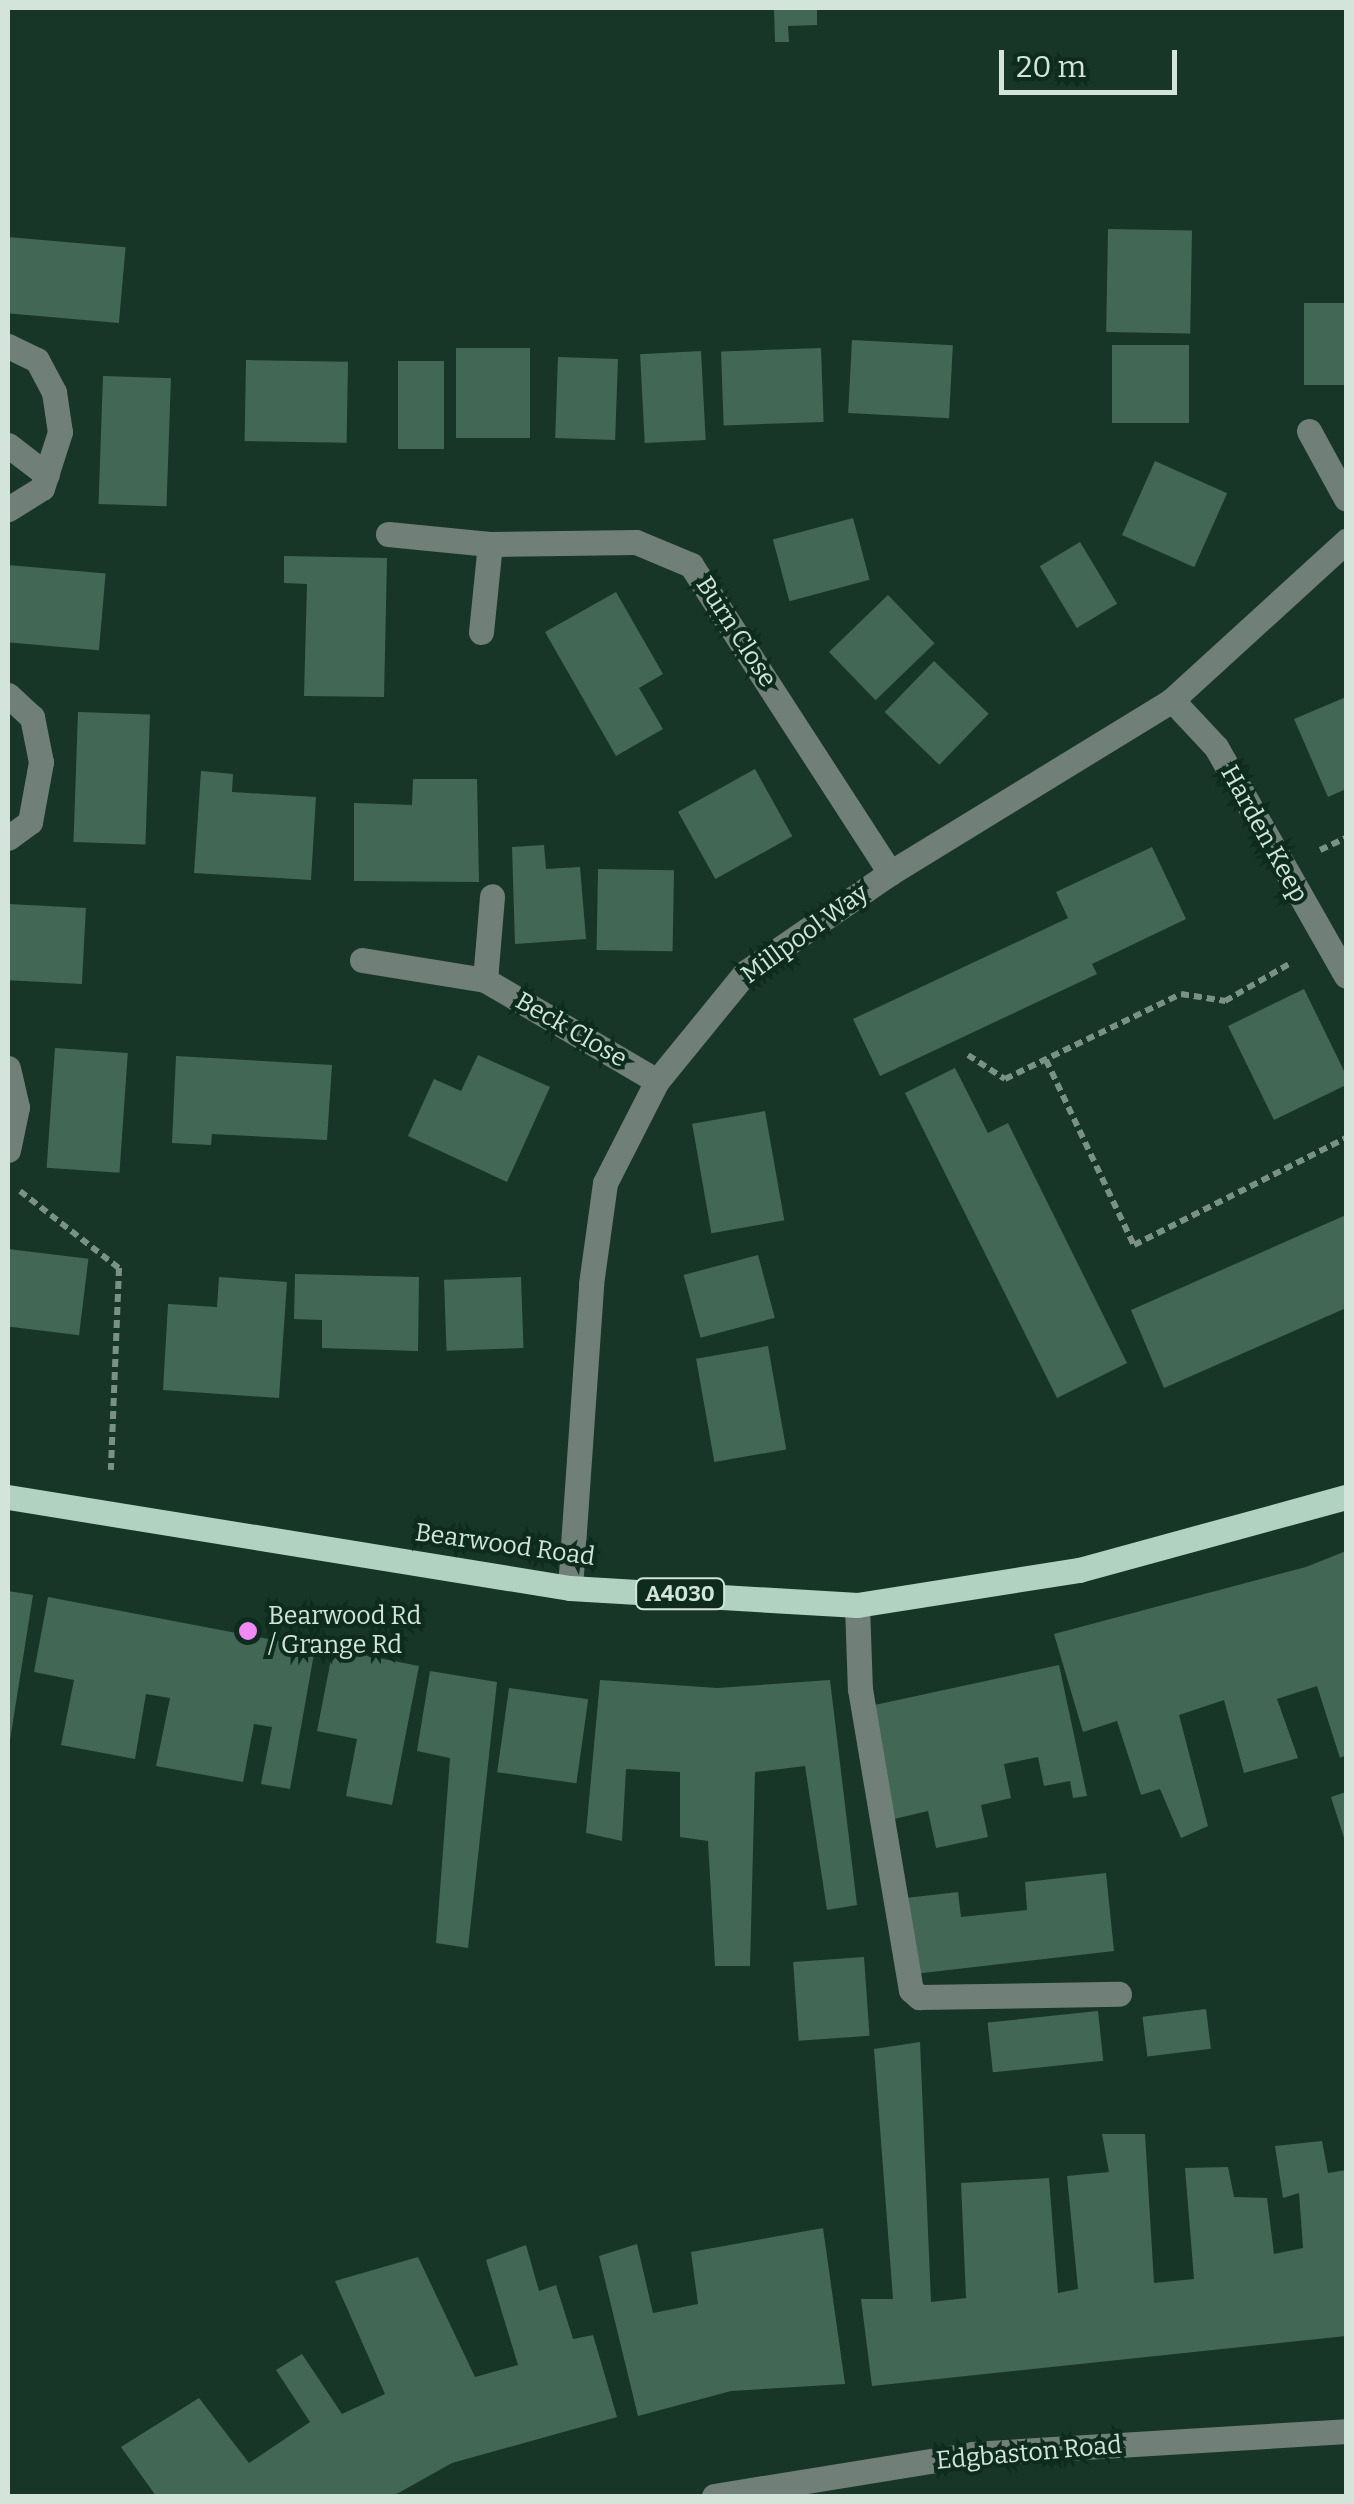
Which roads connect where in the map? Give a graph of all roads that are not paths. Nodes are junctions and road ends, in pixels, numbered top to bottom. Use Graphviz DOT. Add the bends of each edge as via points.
graph roads {
  1 [pos="8,346"];
  2 [pos="1309,430"];
  3 [pos="8,445"];
  4 [pos="47,475"];
  5 [pos="1346,499"];
  6 [pos="8,509"];
  7 [pos="388,534"];
  8 [pos="1346,541"];
  9 [pos="490,544"];
  10 [pos="481,632"];
  11 [pos="8,696"];
  12 [pos="1172,700"];
  13 [pos="8,838"];
  14 [pos="890,872"];
  15 [pos="492,896"];
  16 [pos="362,960"];
  17 [pos="1346,976"];
  18 [pos="485,980"];
  19 [pos="8,1068"];
  20 [pos="657,1081"];
  21 [pos="8,1150"];
  22 [pos="8,1497"];
  23 [pos="1346,1497"];
  24 [pos="570,1588"];
  25 [pos="858,1604"];
  26 [pos="1119,1994"];
  27 [pos="1346,2431"];
  28 [pos="714,2496"];
  1 -- 4 [label="street" via="37,360 54,392 60,432"];
  2 -- 5 [label="street"];
  3 -- 4 [label="street"];
  4 -- 6 [label="street" via="42,488"];
  7 -- 9 [label="street, Burn Close"];
  8 -- 12 [label="street, Millpool Way"];
  9 -- 10 [label="street"];
  9 -- 14 [label="street, Burn Close" via="636,542 691,564"];
  11 -- 13 [label="street" via="32,717 41,762 30,822"];
  12 -- 14 [label="street, Millpool Way"];
  12 -- 17 [label="street, Harden Keep" via="1216,748"];
  14 -- 20 [label="street, Millpool Way" via="746,972"];
  15 -- 18 [label="street"];
  16 -- 18 [label="street, Beck Close"];
  18 -- 20 [label="street, Beck Close"];
  19 -- 21 [label="street" via="17,1107"];
  20 -- 24 [label="street, Millpool Way" via="605,1183 591,1284"];
  22 -- 24 [label="main road, Bearwood Road / A4030"];
  23 -- 25 [label="main road, Bearwood Road / A4030" via="1079,1570"];
  24 -- 25 [label="main road, Bearwood Road / A4030"];
  25 -- 26 [label="street" via="860,1690 911,1990 920,1997"];
  27 -- 28 [label="street, Edgbaston Road" via="972,2454"];
}
